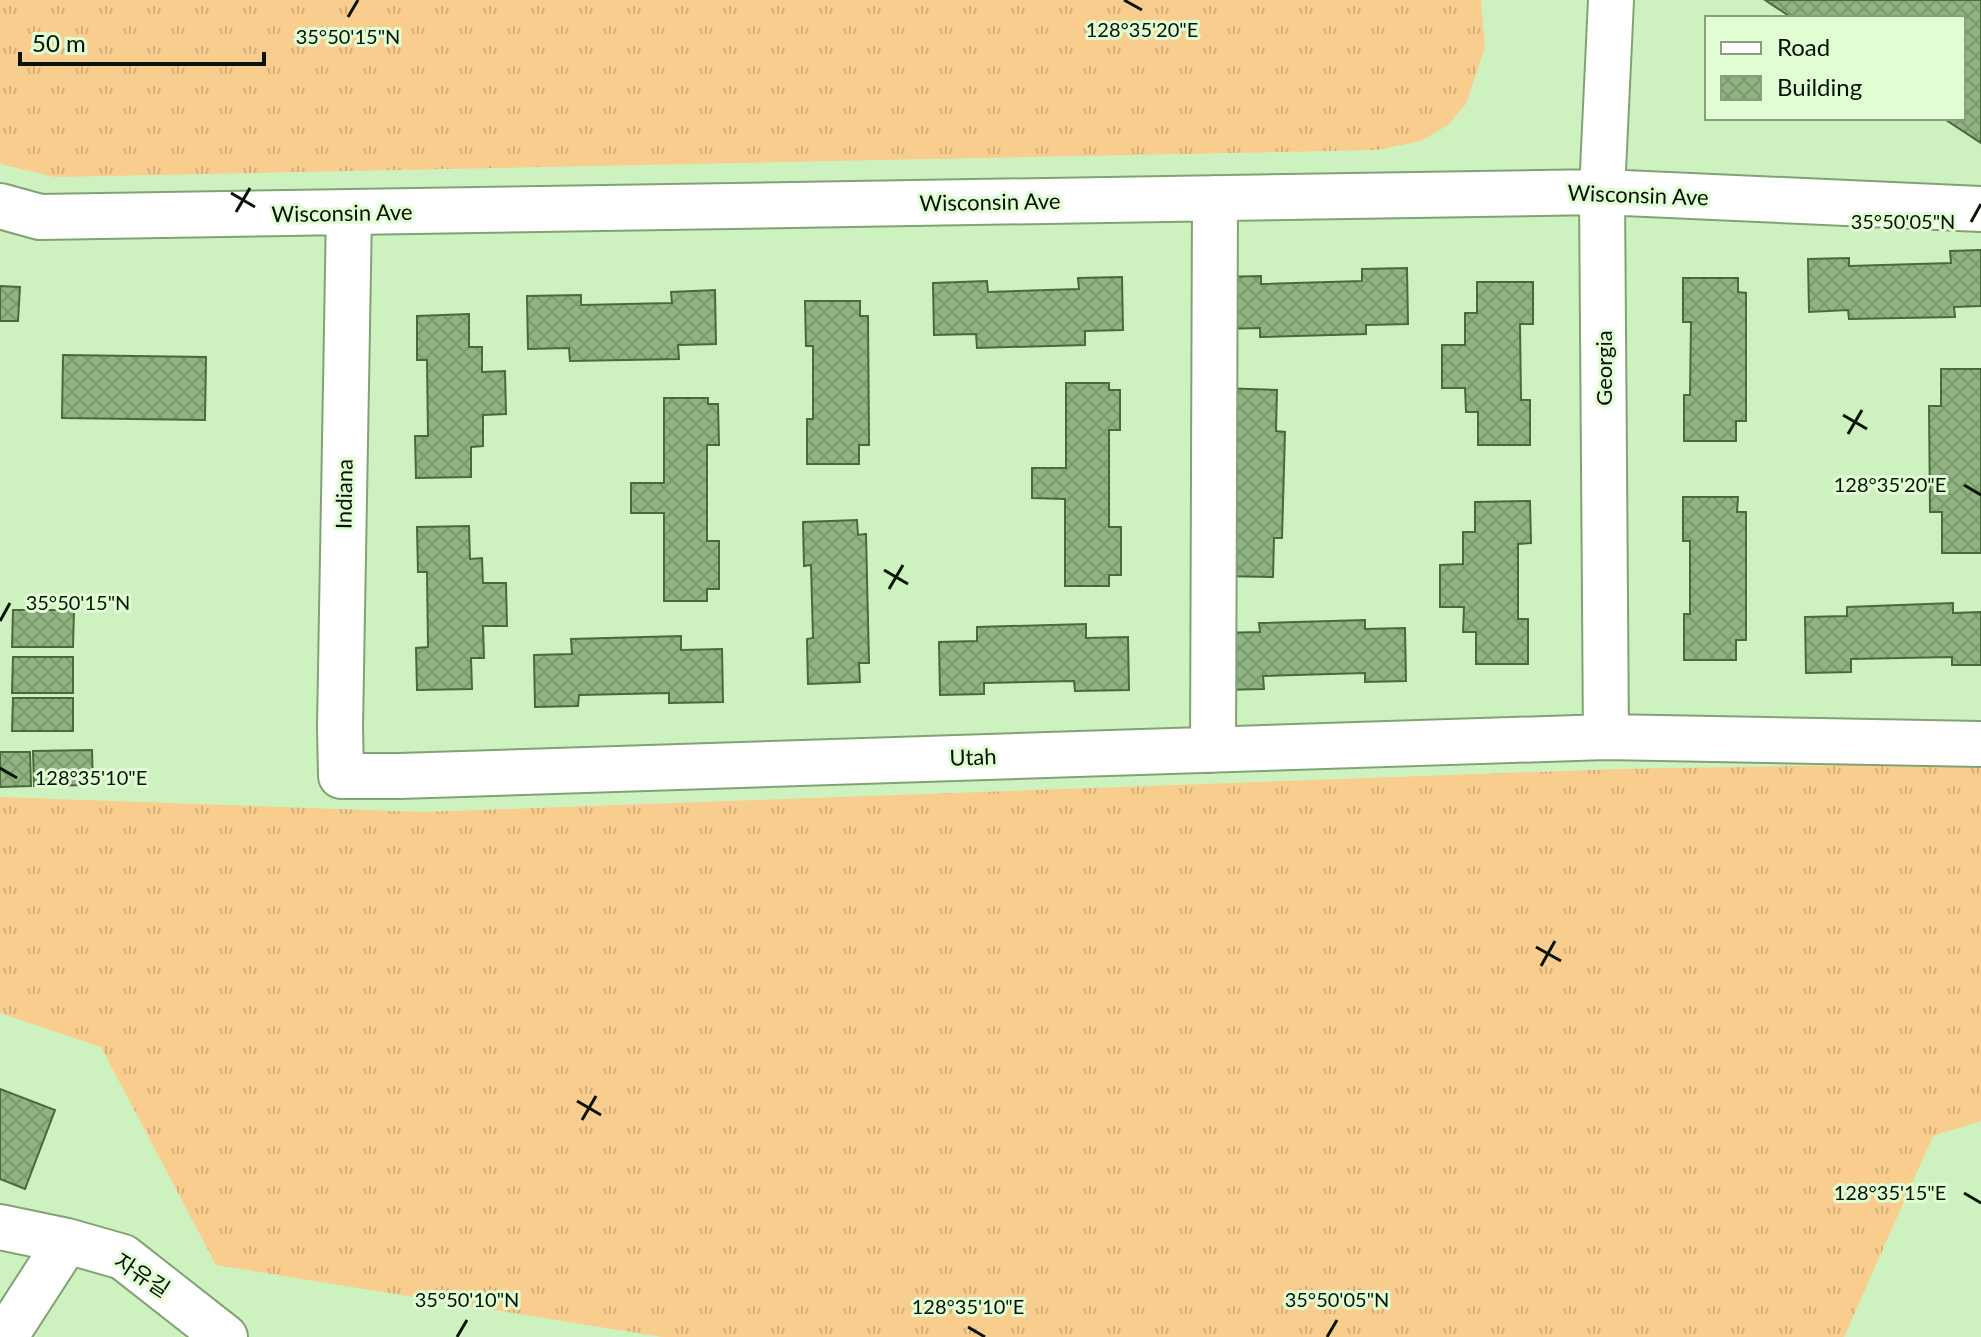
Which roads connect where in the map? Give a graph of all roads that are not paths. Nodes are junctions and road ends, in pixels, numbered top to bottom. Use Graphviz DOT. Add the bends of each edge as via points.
graph roads {
  1 [pos="1611,0"];
  2 [pos="1602,192"];
  3 [pos="1215,198"];
  4 [pos="0,206"];
  5 [pos="1981,209"];
  6 [pos="349,213"];
  7 [pos="1606,737"];
  8 [pos="1981,744"];
  9 [pos="1213,750"];
  10 [pos="341,776"];
  11 [pos="0,1227"];
  12 [pos="67,1241"];
  13 [pos="214,1332"];
  14 [pos="5,1337"];
  1 -- 2 [label="street, Georgia"];
  2 -- 3 [label="street, Wisconsin Ave"];
  2 -- 5 [label="street, Wisconsin Ave"];
  2 -- 7 [label="street, Georgia"];
  3 -- 6 [label="street, Wisconsin Ave"];
  3 -- 9 [label="street"];
  4 -- 6 [label="street, Wisconsin Ave" via="40,217"];
  6 -- 10 [label="street, Indiana"];
  7 -- 8 [label="street, Utah"];
  7 -- 9 [label="street, Utah"];
  9 -- 10 [label="street, Utah"];
  11 -- 12 [label="street, 자유길"];
  12 -- 13 [label="street, 자유길" via="123,1257"];
  12 -- 14 [label="street"];
}
